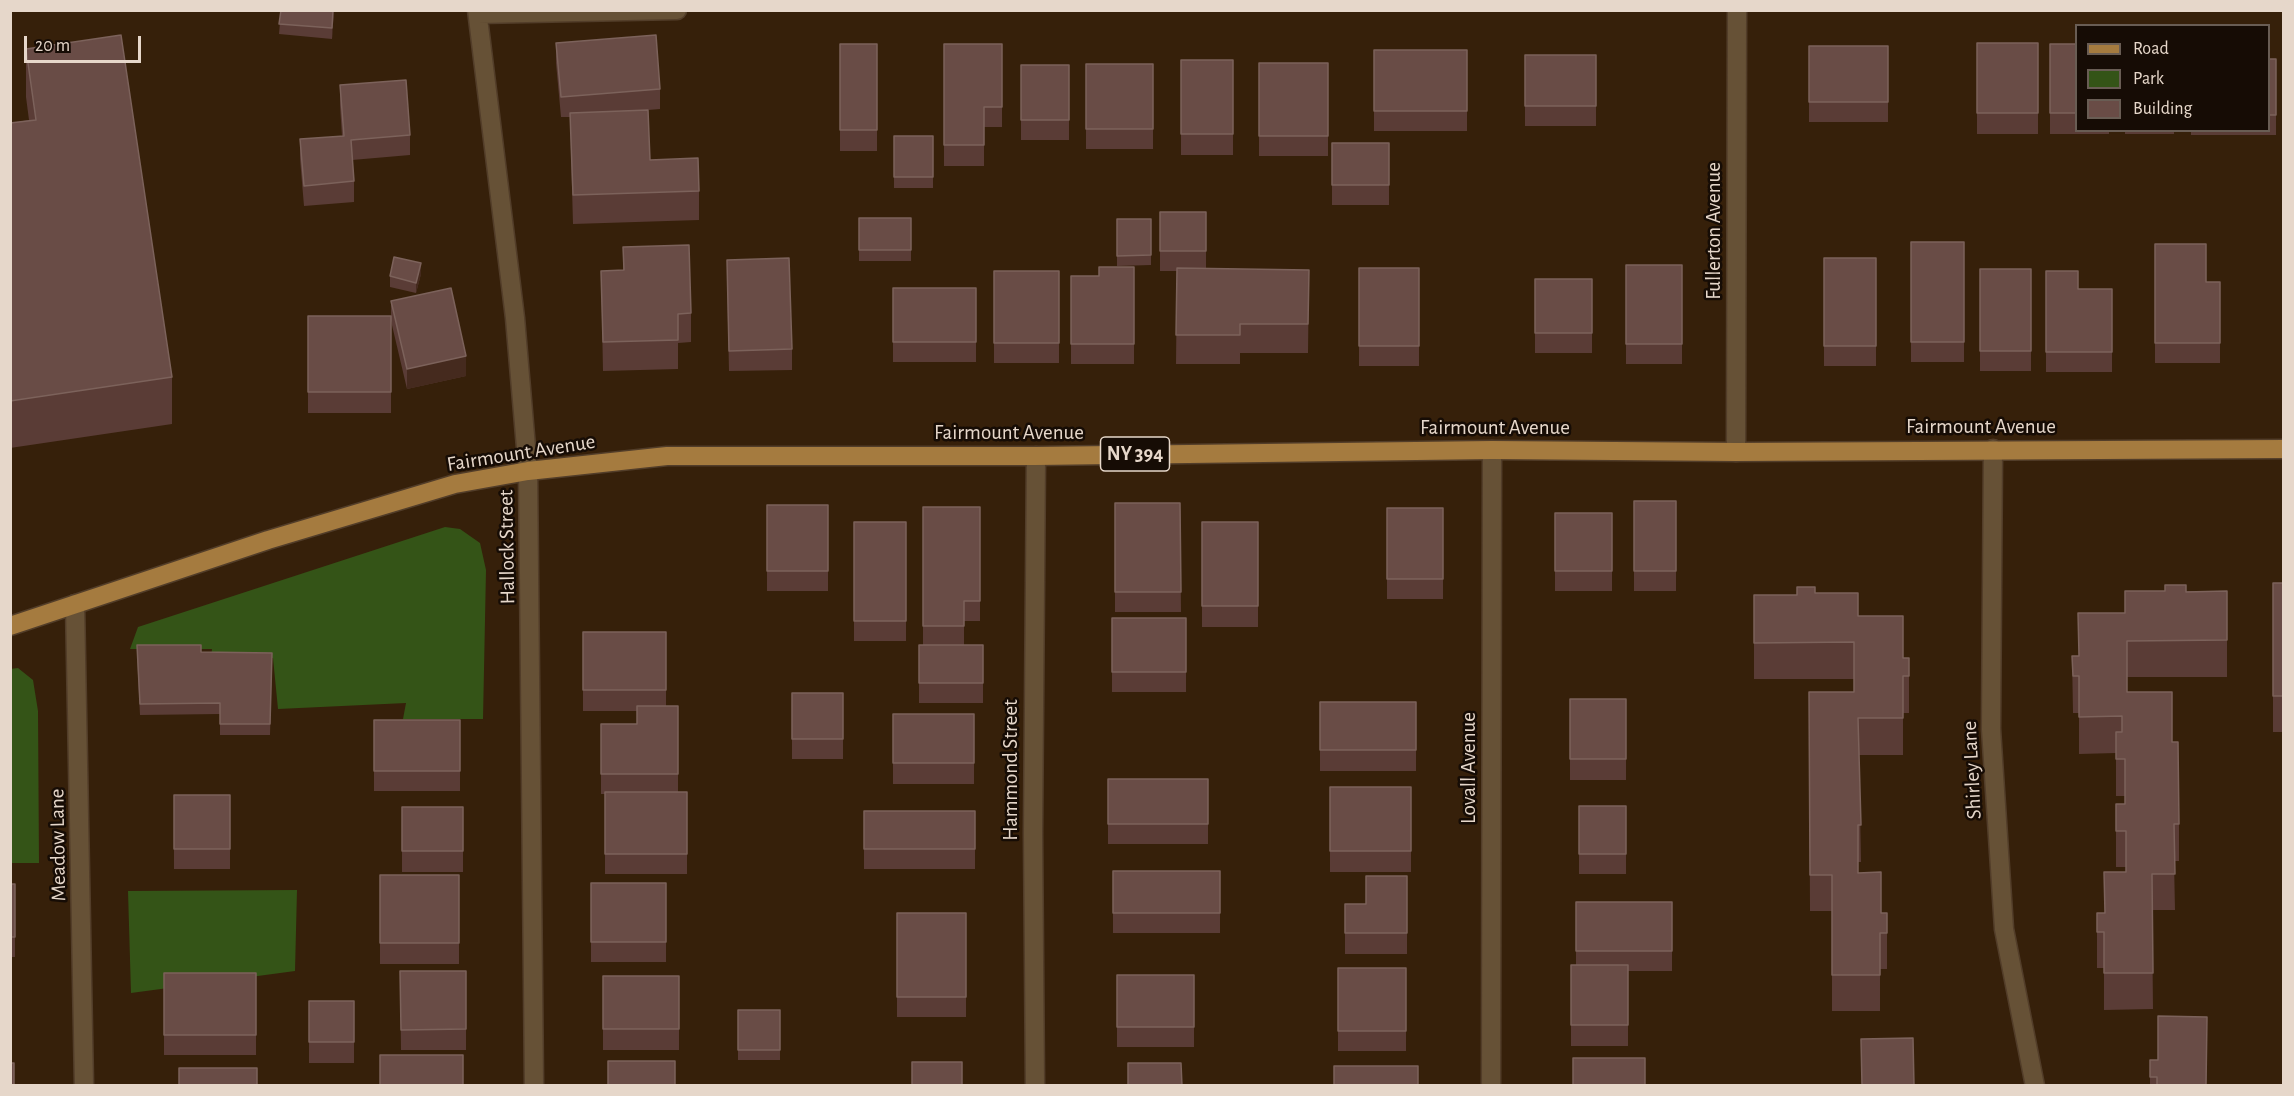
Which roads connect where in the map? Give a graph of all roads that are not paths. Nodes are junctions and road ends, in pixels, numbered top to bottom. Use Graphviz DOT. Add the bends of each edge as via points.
graph roads {
  1 [pos="677,10"];
  2 [pos="1737,10"];
  3 [pos="478,12"];
  4 [pos="1993,448"];
  5 [pos="2283,449"];
  6 [pos="1492,450"];
  7 [pos="1736,452"];
  8 [pos="1036,456"];
  9 [pos="528,471"];
  10 [pos="75,604"];
  11 [pos="10,626"];
  12 [pos="84,1086"];
  13 [pos="534,1086"];
  14 [pos="1035,1086"];
  15 [pos="1491,1086"];
  16 [pos="2035,1086"];
  1 -- 3 [label="street"];
  2 -- 7 [label="street, Fullerton Avenue"];
  3 -- 9 [label="street, Hallock Street" via="515,318"];
  4 -- 5 [label="main road, Fairmount Avenue / NY 394"];
  4 -- 7 [label="main road, Fairmount Avenue / NY 394"];
  4 -- 16 [label="street, Shirley Lane" via="1991,729 2004,929"];
  6 -- 7 [label="main road, Fairmount Avenue / NY 394"];
  6 -- 8 [label="main road, Fairmount Avenue / NY 394"];
  6 -- 15 [label="street, Lovall Avenue"];
  8 -- 9 [label="main road, Fairmount Avenue / NY 394" via="667,456"];
  8 -- 14 [label="street, Hammond Street"];
  9 -- 10 [label="main road, Fairmount Avenue / NY 394" via="455,484"];
  9 -- 13 [label="street, Hallock Street"];
  10 -- 11 [label="main road, Fairmount Avenue / NY 394"];
  10 -- 12 [label="street, Meadow Lane"];
}
